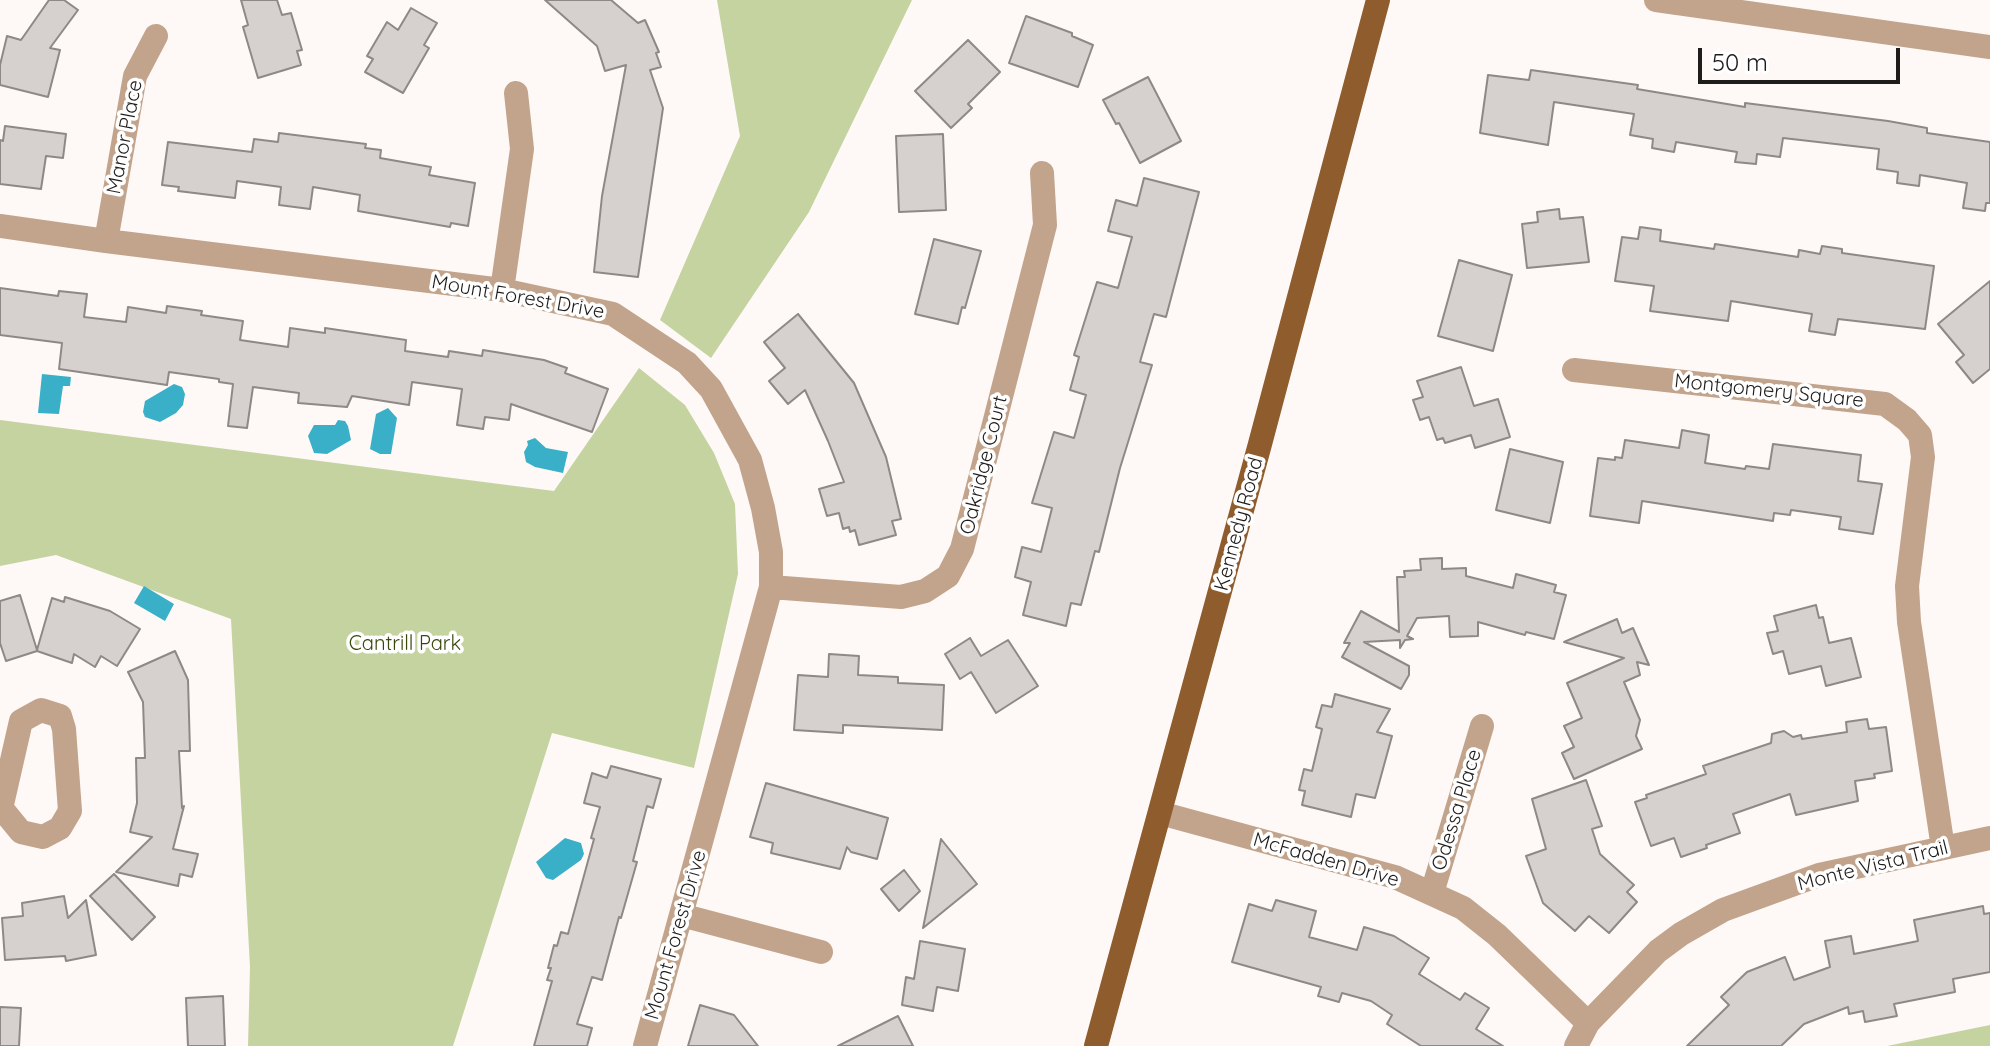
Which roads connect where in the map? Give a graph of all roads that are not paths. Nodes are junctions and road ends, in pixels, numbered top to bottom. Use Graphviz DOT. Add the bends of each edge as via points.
graph roads {
  1 [pos="1378,0"];
  2 [pos="1656,0"];
  3 [pos="156,36"];
  4 [pos="1990,47"];
  5 [pos="516,93"];
  6 [pos="1042,173"];
  7 [pos="0,226"];
  8 [pos="106,241"];
  9 [pos="502,290"];
  10 [pos="1574,370"];
  11 [pos="771,587"];
  12 [pos="1482,726"];
  13 [pos="1,811"];
  14 [pos="1160,813"];
  15 [pos="1990,838"];
  16 [pos="1943,848"];
  17 [pos="1432,893"];
  18 [pos="681,915"];
  19 [pos="821,952"];
  20 [pos="1588,1023"];
  21 [pos="645,1046"];
  22 [pos="1096,1046"];
  23 [pos="1576,1046"];
  1 -- 14 [label="main road, Kennedy Road"];
  2 -- 4 [label="street"];
  3 -- 8 [label="street, Manor Place" via="135,76"];
  5 -- 9 [label="street" via="522,149"];
  6 -- 11 [label="street, Oakridge Court" via="1045,225 962,549 948,576 925,591 901,597"];
  7 -- 8 [label="street, Mount Forest Drive"];
  8 -- 9 [label="street, Mount Forest Drive"];
  9 -- 11 [label="street, Mount Forest Drive" via="613,314 687,363 711,389 750,460 771,552"];
  10 -- 16 [label="street, Montgomery Square" via="1885,404 1920,435 1923,457 1907,586 1909,622"];
  11 -- 18 [label="street, Mount Forest Drive"];
  12 -- 17 [label="street, Odessa Place"];
  13 -- 13 [label="street" via="21,721 41,710 60,716 70,811 60,828 43,837 21,832"];
  14 -- 17 [label="street, McFadden Drive" via="1395,877"];
  14 -- 22 [label="main road, Kennedy Road"];
  15 -- 16 [label="street, Monte Vista Trail"];
  16 -- 20 [label="street, Monte Vista Trail" via="1819,875 1723,910 1658,951"];
  17 -- 20 [label="street, McFadden Drive" via="1463,908 1497,935"];
  18 -- 19 [label="street"];
  18 -- 21 [label="street, Mount Forest Drive"];
  20 -- 23 [label="street, Monte Vista Trail"];
}
